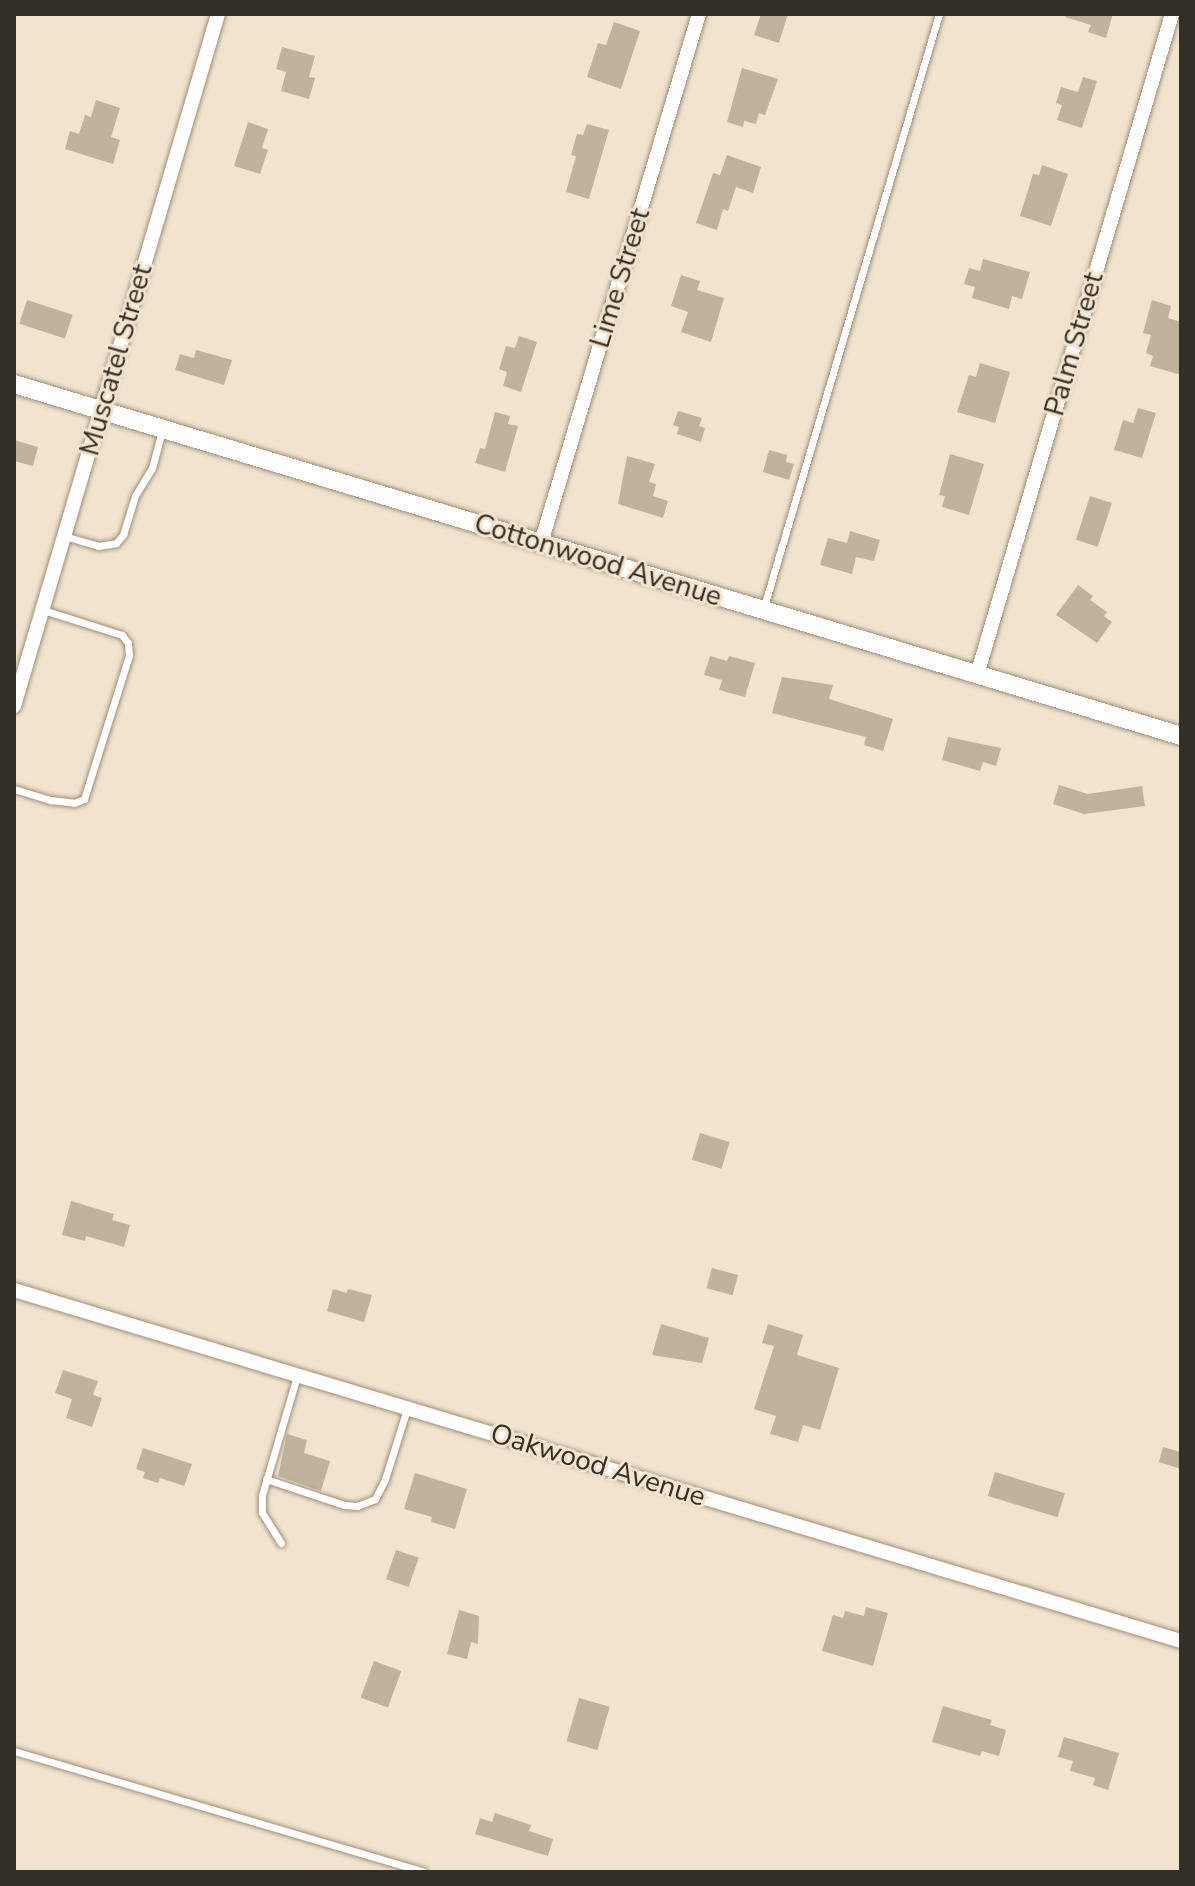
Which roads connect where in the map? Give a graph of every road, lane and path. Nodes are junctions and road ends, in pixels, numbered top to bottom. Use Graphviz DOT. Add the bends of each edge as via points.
graph roads {
  1 [pos="218,14"];
  2 [pos="699,14"];
  3 [pos="939,14"];
  4 [pos="1172,14"];
  5 [pos="14,384"];
  6 [pos="101,410"];
  7 [pos="163,428"];
  8 [pos="64,536"];
  9 [pos="541,543"];
  10 [pos="42,610"];
  11 [pos="763,610"];
  12 [pos="977,675"];
  13 [pos="14,706"];
  14 [pos="1181,736"];
  15 [pos="14,789"];
  16 [pos="14,1290"];
  17 [pos="297,1375"];
  18 [pos="407,1408"];
  19 [pos="266,1479"];
  20 [pos="281,1543"];
  21 [pos="1181,1641"];
  22 [pos="14,1751"];
  23 [pos="424,1872"];
  1 -- 6 [label="street, Muscatel Street"];
  2 -- 9 [label="street, Lime Street"];
  3 -- 11 [label="lane"];
  4 -- 12 [label="street, Palm Street"];
  5 -- 6 [label="street, Cottonwood Avenue"];
  6 -- 7 [label="street, Cottonwood Avenue"];
  6 -- 8 [label="street, Muscatel Street"];
  7 -- 8 [label="lane" via="152,468 116,543 98,546"];
  7 -- 9 [label="street, Cottonwood Avenue"];
  8 -- 10 [label="street, Muscatel Street"];
  9 -- 11 [label="street, Cottonwood Avenue"];
  10 -- 13 [label="street, Muscatel Street"];
  10 -- 15 [label="lane" via="122,635 129,655 84,799 51,800"];
  11 -- 12 [label="street, Cottonwood Avenue"];
  12 -- 14 [label="street, Cottonwood Avenue"];
  16 -- 17 [label="street, Oakwood Avenue"];
  17 -- 18 [label="street, Oakwood Avenue"];
  17 -- 19 [label="lane"];
  18 -- 19 [label="lane" via="375,1499 344,1505"];
  18 -- 21 [label="street, Oakwood Avenue"];
  19 -- 20 [label="lane" via="262,1512"];
  22 -- 23 [label="lane"];
}
